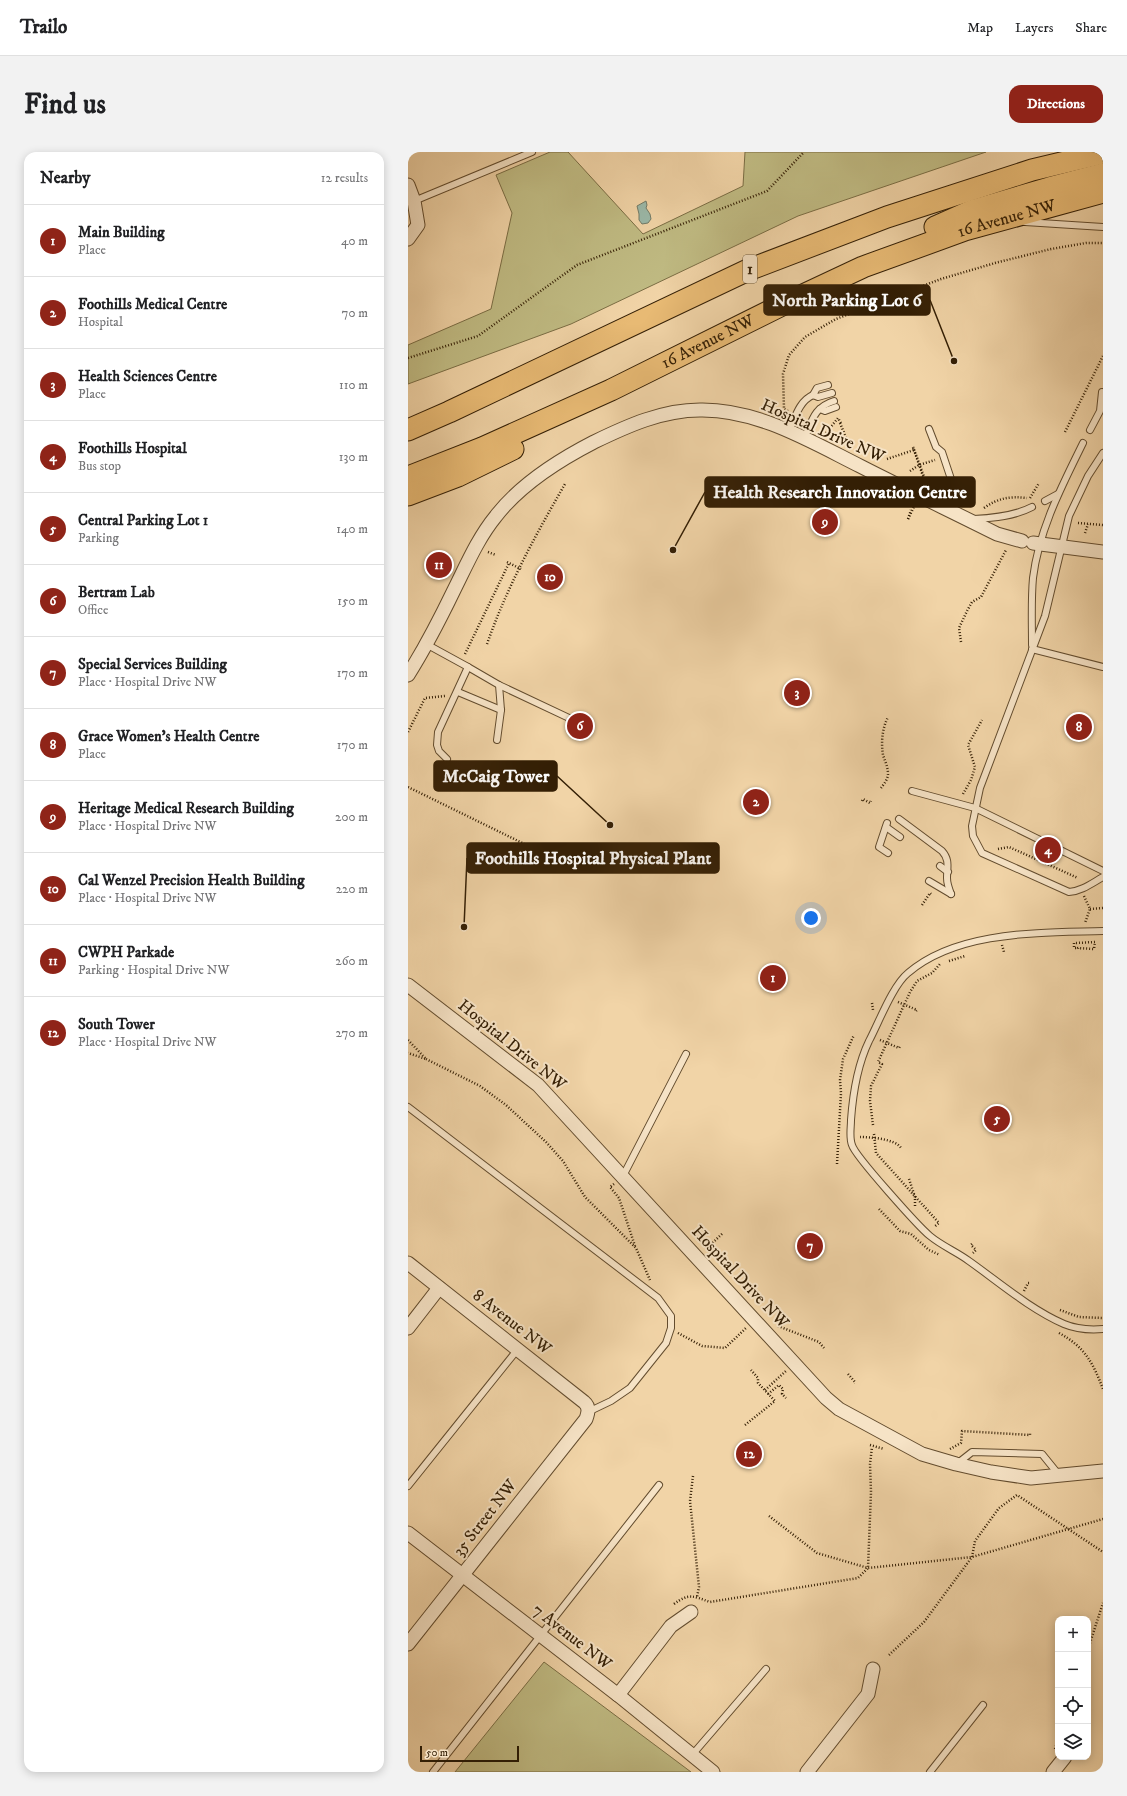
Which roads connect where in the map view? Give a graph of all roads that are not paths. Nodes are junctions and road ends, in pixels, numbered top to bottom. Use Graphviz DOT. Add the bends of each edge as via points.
graph roads {
  1 [pos="532,152"];
  2 [pos="1103,153"];
  3 [pos="1103,174"];
  4 [pos="408,185"];
  5 [pos="1103,192"];
  6 [pos="414,201"];
  7 [pos="996,221"];
  8 [pos="1103,227"];
  9 [pos="408,239"];
  10 [pos="863,267"];
  11 [pos="828,384"];
  12 [pos="611,390"];
  13 [pos="1102,392"];
  14 [pos="832,393"];
  15 [pos="812,395"];
  16 [pos="834,401"];
  17 [pos="836,407"];
  18 [pos="820,409"];
  19 [pos="1101,410"];
  20 [pos="410,429"];
  21 [pos="929,429"];
  22 [pos="1090,430"];
  23 [pos="789,432"];
  24 [pos="804,439"];
  25 [pos="1083,443"];
  26 [pos="1103,452"];
  27 [pos="408,477"];
  28 [pos="954,485"];
  29 [pos="1058,494"];
  30 [pos="408,495"];
  31 [pos="1045,501"];
  32 [pos="1032,507"];
  33 [pos="966,519"];
  34 [pos="1032,543"];
  35 [pos="1061,547"];
  36 [pos="1103,552"];
  37 [pos="426,644"];
  38 [pos="1032,649"];
  39 [pos="468,667"];
  40 [pos="1103,668"];
  41 [pos="408,675"];
  42 [pos="498,685"];
  43 [pos="458,692"];
  44 [pos="501,710"];
  45 [pos="586,726"];
  46 [pos="497,740"];
  47 [pos="447,759"];
  48 [pos="912,790"];
  49 [pos="975,808"];
  50 [pos="899,819"];
  51 [pos="900,837"];
  52 [pos="888,854"];
  53 [pos="940,866"];
  54 [pos="1103,871"];
  55 [pos="948,872"];
  56 [pos="1103,877"];
  57 [pos="929,881"];
  58 [pos="1103,931"];
  59 [pos="408,985"];
  60 [pos="686,1054"];
  61 [pos="408,1107"];
  62 [pos="621,1182"];
  63 [pos="408,1264"];
  64 [pos="439,1288"];
  65 [pos="408,1328"];
  66 [pos="1103,1329"];
  67 [pos="518,1349"];
  68 [pos="588,1412"];
  69 [pos="956,1464"];
  70 [pos="1103,1471"];
  71 [pos="1060,1476"];
  72 [pos="659,1485"];
  73 [pos="408,1486"];
  74 [pos="408,1533"];
  75 [pos="463,1575"];
  76 [pos="691,1612"];
  77 [pos="540,1635"];
  78 [pos="408,1644"];
  79 [pos="766,1669"];
  80 [pos="873,1669"];
  81 [pos="618,1695"];
  82 [pos="983,1704"];
  83 [pos="692,1755"];
  84 [pos="1063,1760"];
  85 [pos="433,1772"];
  86 [pos="713,1772"];
  87 [pos="807,1772"];
  88 [pos="930,1772"];
  89 [pos="1053,1772"];
  1 -- 6 [label="lane"];
  2 -- 20 [label="highway, 1" via="1032,170 887,217 748,270"];
  3 -- 10 [label="highway" via="971,211 901,243"];
  4 -- 6 [label="street"];
  5 -- 7 [label="highway, 16 Avenue NW"];
  6 -- 9 [label="street" via="418,225"];
  7 -- 8 [label="lane"];
  7 -- 10 [label="highway, 16 Avenue NW"];
  10 -- 12 [label="highway, 16 Avenue NW"];
  11 -- 15 [label="lane" via="818,388"];
  12 -- 27 [label="highway, 16 Avenue NW" via="482,448"];
  12 -- 30 [label="highway" via="553,430 458,476"];
  13 -- 19 [label="lane"];
  14 -- 15 [label="lane" via="818,397"];
  15 -- 23 [label="lane" via="803,401"];
  16 -- 18 [label="lane" via="825,403"];
  17 -- 18 [label="lane" via="825,411"];
  18 -- 24 [label="lane" via="816,412"];
  19 -- 22 [label="lane"];
  21 -- 28 [label="lane" via="936,447 942,452"];
  23 -- 24 [label="street, Hospital Drive NW"];
  23 -- 37 [label="street, Hospital Drive NW" via="735,413 680,411 635,424 577,451 531,482 497,515 478,541"];
  24 -- 33 [label="street, Hospital Drive NW"];
  25 -- 29 [label="lane"];
  26 -- 35 [label="lane" via="1069,516"];
  29 -- 31 [label="lane"];
  29 -- 34 [label="lane"];
  32 -- 33 [label="lane" via="992,518"];
  33 -- 34 [label="street, Hospital Drive NW" via="997,534"];
  34 -- 35 [label="street, Hospital Drive NW"];
  34 -- 38 [label="lane"];
  35 -- 36 [label="street, Hospital Drive NW"];
  35 -- 38 [label="lane" via="1045,616"];
  37 -- 39 [label="lane"];
  37 -- 41 [label="street, Hospital Drive NW"];
  38 -- 40 [label="lane"];
  38 -- 49 [label="lane" via="980,788"];
  39 -- 42 [label="lane"];
  39 -- 43 [label="lane"];
  42 -- 44 [label="lane"];
  42 -- 45 [label="lane"];
  43 -- 44 [label="lane"];
  43 -- 47 [label="lane" via="438,732 437,745"];
  44 -- 46 [label="lane"];
  48 -- 49 [label="lane"];
  49 -- 54 [label="lane"];
  49 -- 56 [label="lane" via="973,836 982,853 1069,892 1075,892"];
  50 -- 55 [label="lane" via="947,856"];
  51 -- 52 [label="lane" via="887,825 879,847"];
  53 -- 55 [label="lane"];
  55 -- 57 [label="lane" via="951,894"];
  58 -- 66 [label="lane" via="1036,933 984,939 939,953 908,973 899,983 865,1049 854,1082 850,1129 852,1146 864,1163 930,1236 1046,1315 1065,1325 1080,1329"];
  59 -- 62 [label="street, Hospital Drive NW" via="538,1085"];
  60 -- 62 [label="lane"];
  61 -- 68 [label="lane" via="658,1298 671,1316 671,1328 666,1344 630,1388"];
  62 -- 69 [label="street, Hospital Drive NW" via="839,1409 922,1454"];
  63 -- 64 [label="street, 8 Avenue NW"];
  64 -- 65 [label="street"];
  64 -- 67 [label="street, 8 Avenue NW"];
  67 -- 68 [label="street, 8 Avenue NW" via="587,1404"];
  67 -- 73 [label="lane"];
  68 -- 75 [label="street, 35 Street NW" via="586,1419"];
  69 -- 71 [label="street, Hospital Drive NW" via="1031,1478"];
  69 -- 71 [label="lane" via="972,1452 1042,1454"];
  70 -- 71 [label="street, Hospital Drive NW"];
  72 -- 77 [label="lane"];
  74 -- 75 [label="street, 7 Avenue NW"];
  75 -- 77 [label="street, 7 Avenue NW"];
  75 -- 78 [label="street, 35 Street NW"];
  76 -- 81 [label="street" via="671,1626"];
  77 -- 81 [label="street, 7 Avenue NW"];
  77 -- 85 [label="lane"];
  79 -- 83 [label="lane"];
  80 -- 87 [label="street" via="868,1694"];
  81 -- 83 [label="street, 7 Avenue NW"];
  82 -- 88 [label="lane"];
  83 -- 86 [label="street, 7 Avenue NW"];
  84 -- 89 [label="street"];
}
